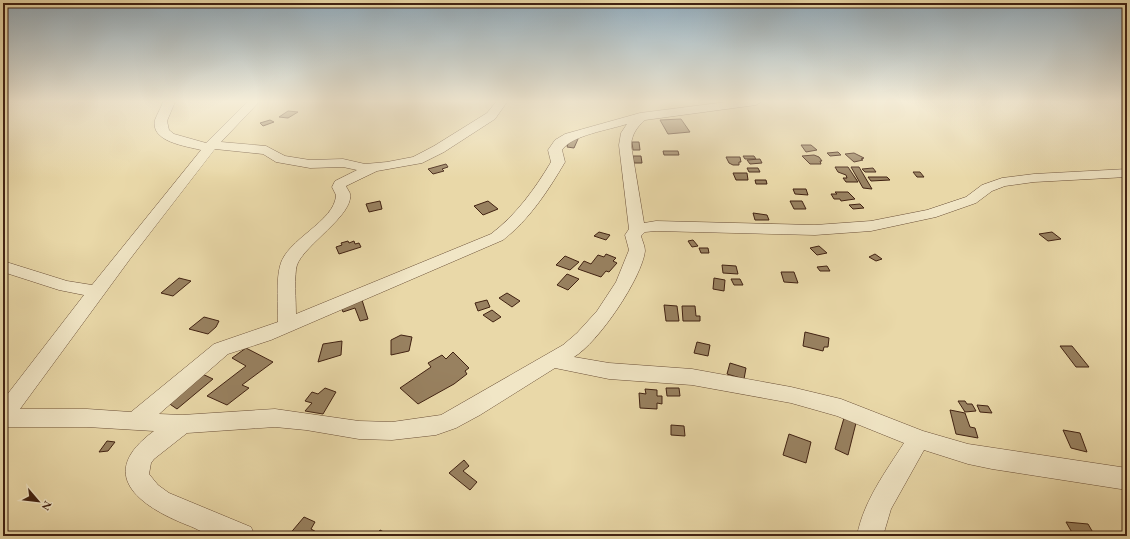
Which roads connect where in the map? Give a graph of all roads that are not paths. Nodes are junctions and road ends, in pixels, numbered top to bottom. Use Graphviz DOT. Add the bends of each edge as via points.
graph roads {
  1 [pos="163,127"];
  2 [pos="227,127"];
  3 [pos="474,127"];
  4 [pos="602,127"];
  5 [pos="631,127"];
  6 [pos="211,146"];
  7 [pos="372,168"];
  8 [pos="1127,173"];
  9 [pos="633,235"];
  10 [pos="3,266"];
  11 [pos="96,290"];
  12 [pos="287,326"];
  13 [pos="552,360"];
  14 [pos="3,417"];
  15 [pos="134,422"];
  16 [pos="182,424"];
  17 [pos="918,439"];
  18 [pos="1127,479"];
  19 [pos="242,536"];
  20 [pos="870,536"];
  1 -- 6 [label="street" via="163,132 170,137"];
  2 -- 6 [label="street"];
  3 -- 7 [label="street" via="425,156 410,162"];
  4 -- 12 [label="street" via="576,134 560,143 555,150 558,162 552,172 514,222 497,237"];
  5 -- 9 [label="street" via="625,139 637,229"];
  6 -- 7 [label="street" via="266,150 281,159 298,163 342,163"];
  6 -- 11 [label="street"];
  7 -- 12 [label="street" via="340,184 343,198 339,207 291,258 288,266"];
  8 -- 9 [label="street" via="1002,182 971,200 947,209 882,224 815,230 656,226 640,228"];
  9 -- 13 [label="street" via="637,250 615,300 584,338"];
  10 -- 11 [label="street" via="65,286"];
  11 -- 14 [label="street"];
  12 -- 15 [label="street" via="221,349"];
  13 -- 16 [label="street" via="456,418 436,426 392,431 359,430 275,418"];
  13 -- 17 [label="street" via="609,371 692,377 791,395 841,408"];
  14 -- 15 [label="street" via="87,418"];
  15 -- 16 [label="street"];
  16 -- 19 [label="street" via="139,461 136,474 140,483 152,496 169,506"];
  17 -- 18 [label="street" via="992,459"];
  17 -- 20 [label="street" via="877,511 870,527"];
}
